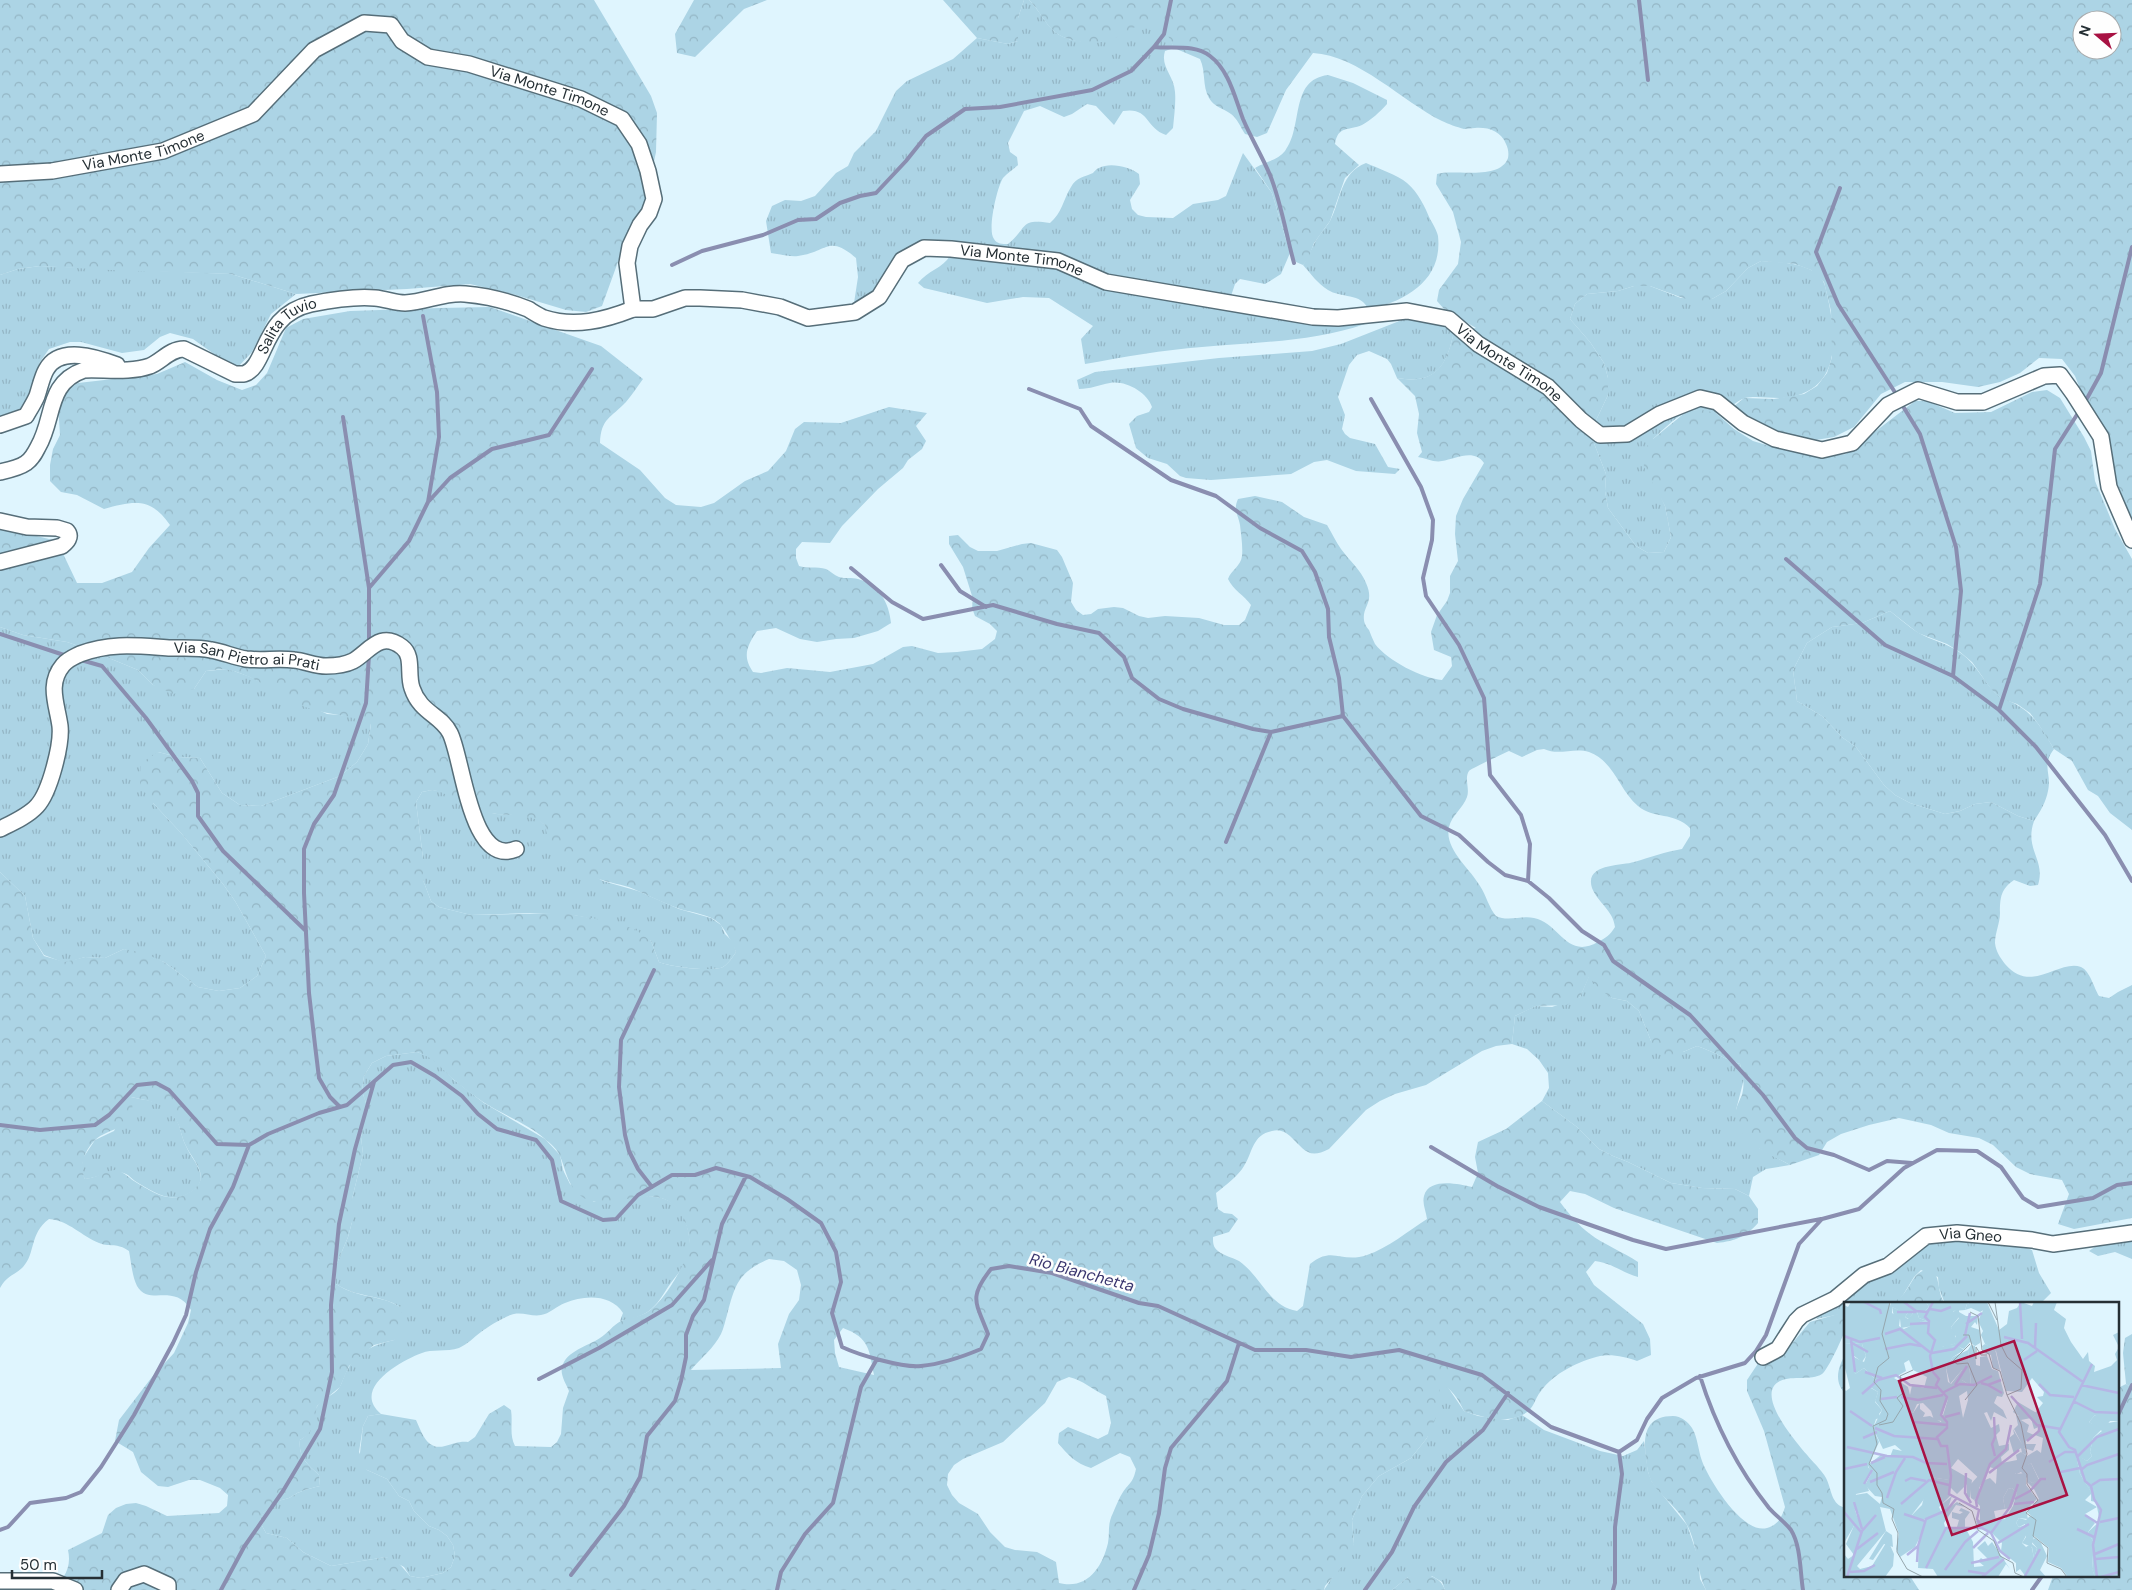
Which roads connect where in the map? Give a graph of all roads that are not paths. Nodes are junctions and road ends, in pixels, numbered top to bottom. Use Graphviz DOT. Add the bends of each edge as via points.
graph roads {
  1 [pos="0,174"];
  2 [pos="633,309"];
  3 [pos="125,368"];
  4 [pos="0,425"];
  5 [pos="0,472"];
  6 [pos="0,522"];
  7 [pos="2132,540"];
  8 [pos="0,562"];
  9 [pos="0,829"];
  10 [pos="516,849"];
  11 [pos="2132,1233"];
  12 [pos="1763,1357"];
  13 [pos="0,1581"];
  14 [pos="75,1590"];
  15 [pos="119,1590"];
  16 [pos="168,1590"];
  1 -- 2 [label="street, Via Monte Timone" via="52,171 163,152 253,114 314,50 364,23 391,25 402,41 428,57 469,64 582,99 622,119 639,144 654,199 630,246 627,263"];
  2 -- 3 [label="street, Salita Tuvio" via="590,323 544,318 504,300 464,294 404,303 375,298 348,299 302,306 282,318 248,373 235,374 184,348 150,366"];
  2 -- 7 [label="street, Via Monte Timone" via="653,309 685,298 742,300 780,307 808,318 855,312 879,298 902,260 924,248 1058,261 1106,282 1313,317 1338,318 1407,311 1449,319 1478,344 1548,387 1600,436 1627,434 1660,414 1700,398 1717,402 1743,423 1775,439 1822,450 1852,443 1888,405 1918,390 1957,402 1983,402 2044,376 2060,376 2101,437 2109,487"];
  3 -- 4 [label="street, Salita Tuvio" via="73,354 58,357 46,369 26,416"];
  3 -- 5 [label="street" via="84,370 66,379 56,394 46,432 33,456 23,465"];
  6 -- 8 [label="street" via="27,528 62,529 69,535 69,540 62,546"];
  9 -- 10 [label="street, Via San Pietro ai Prati" via="31,811 43,798 60,733 53,699 54,685 62,666 73,658 99,648 136,644 210,649 247,659 296,660 323,666 352,662 372,645 383,641 396,643 406,650 416,698 449,731 474,818 484,840 499,850"];
  11 -- 12 [label="street, Via Gneo" via="2053,1244 1957,1233 1926,1236 1888,1266 1864,1275 1835,1299 1802,1315 1778,1349"];
  13 -- 14 [label="street" via="53,1581"];
  15 -- 16 [label="street" via="126,1580 144,1574 168,1585"];
}
